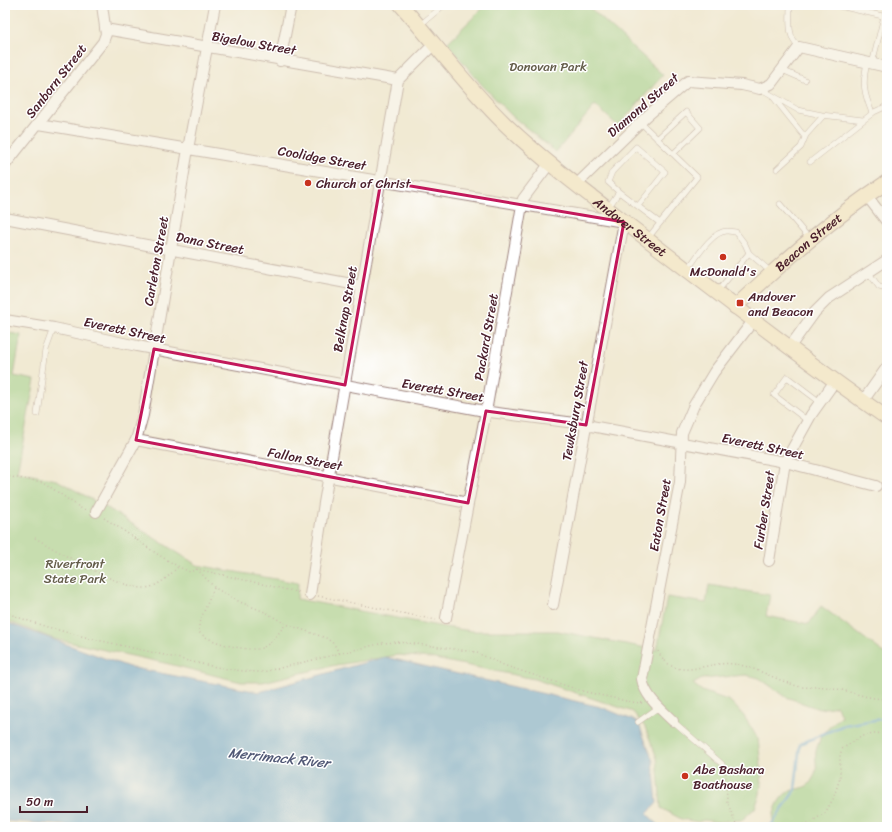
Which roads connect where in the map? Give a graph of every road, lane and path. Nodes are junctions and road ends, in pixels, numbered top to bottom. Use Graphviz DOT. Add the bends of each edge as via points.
graph roads {
  1 [pos="102,5"];
  2 [pos="215,5"];
  3 [pos="291,5"];
  4 [pos="401,5"];
  5 [pos="444,5"];
  6 [pos="790,5"];
  7 [pos="836,5"];
  8 [pos="885,17"];
  9 [pos="420,26"];
  10 [pos="105,29"];
  11 [pos="435,43"];
  12 [pos="799,47"];
  13 [pos="207,48"];
  14 [pos="280,61"];
  15 [pos="870,64"];
  16 [pos="887,67"];
  17 [pos="782,70"];
  18 [pos="398,80"];
  19 [pos="805,80"];
  20 [pos="760,88"];
  21 [pos="771,95"];
  22 [pos="887,106"];
  23 [pos="872,113"];
  24 [pos="824,116"];
  25 [pos="863,120"];
  26 [pos="640,122"];
  27 [pos="39,124"];
  28 [pos="805,137"];
  29 [pos="657,138"];
  30 [pos="188,149"];
  31 [pos="673,154"];
  32 [pos="810,162"];
  33 [pos="550,163"];
  34 [pos="5,165"];
  35 [pos="777,168"];
  36 [pos="381,181"];
  37 [pos="887,182"];
  38 [pos="577,184"];
  39 [pos="619,192"];
  40 [pos="867,196"];
  41 [pos="780,204"];
  42 [pos="522,205"];
  43 [pos="638,206"];
  44 [pos="607,208"];
  45 [pos="5,218"];
  46 [pos="624,222"];
  47 [pos="660,222"];
  48 [pos="887,222"];
  49 [pos="648,239"];
  50 [pos="810,239"];
  51 [pos="171,248"];
  52 [pos="749,253"];
  53 [pos="887,260"];
  54 [pos="688,270"];
  55 [pos="772,273"];
  56 [pos="869,273"];
  57 [pos="362,286"];
  58 [pos="887,289"];
  59 [pos="717,293"];
  60 [pos="734,307"];
  61 [pos="5,320"];
  62 [pos="753,321"];
  63 [pos="54,328"];
  64 [pos="790,348"];
  65 [pos="154,350"];
  66 [pos="887,367"];
  67 [pos="835,381"];
  68 [pos="345,385"];
  69 [pos="862,401"];
  70 [pos="820,402"];
  71 [pos="486,411"];
  72 [pos="37,414"];
  73 [pos="887,418"];
  74 [pos="808,421"];
  75 [pos="586,425"];
  76 [pos="136,440"];
  77 [pos="682,443"];
  78 [pos="785,462"];
  79 [pos="5,476"];
  80 [pos="328,477"];
  81 [pos="876,486"];
  82 [pos="468,503"];
  83 [pos="96,512"];
  84 [pos="35,538"];
  85 [pos="768,561"];
  86 [pos="178,567"];
  87 [pos="197,569"];
  88 [pos="214,588"];
  89 [pos="310,594"];
  90 [pos="553,605"];
  91 [pos="5,612"];
  92 [pos="446,618"];
  93 [pos="286,624"];
  94 [pos="338,653"];
  95 [pos="659,654"];
  96 [pos="887,699"];
  97 [pos="657,705"];
  98 [pos="673,721"];
  99 [pos="638,722"];
  100 [pos="887,732"];
  101 [pos="722,764"];
  102 [pos="737,827"];
  103 [pos="792,827"];
  1 -- 10 [label="street, Sanborn Street"];
  2 -- 13 [label="street, Carleton Street"];
  3 -- 14 [label="street"];
  4 -- 9 [label="main road, Andover Street"];
  5 -- 9 [label="lane"];
  6 -- 12 [label="lane" via="790,31 794,44"];
  7 -- 8 [label="lane"];
  8 -- 15 [label="lane"];
  9 -- 11 [label="main road, Andover Street"];
  10 -- 13 [label="street, Bigelow Street"];
  10 -- 27 [label="street, Sanborn Street" via="103,42"];
  11 -- 18 [label="street"];
  11 -- 33 [label="main road, Andover Street" via="472,92"];
  12 -- 15 [label="street"];
  12 -- 17 [label="street"];
  13 -- 14 [label="street, Bigelow Street"];
  13 -- 30 [label="street, Carleton Street"];
  14 -- 18 [label="street, Bigelow Street"];
  15 -- 16 [label="street"];
  15 -- 23 [label="lane" via="863,80 865,97"];
  17 -- 19 [label="lane"];
  17 -- 20 [label="street" via="771,84"];
  18 -- 36 [label="street, Belknap Street"];
  20 -- 21 [label="lane"];
  20 -- 26 [label="street, Diamond Street" via="688,81"];
  21 -- 24 [label="lane" via="798,110"];
  21 -- 28 [label="lane"];
  22 -- 23 [label="lane"];
  23 -- 25 [label="lane"];
  24 -- 25 [label="lane"];
  24 -- 28 [label="lane"];
  25 -- 32 [label="lane"];
  26 -- 29 [label="lane"];
  26 -- 38 [label="street, Diamond Street"];
  27 -- 30 [label="street, Coolidge Street"];
  27 -- 34 [label="street, Sanborn Street"];
  28 -- 35 [label="lane" via="802,147"];
  29 -- 31 [label="lane"];
  29 -- 31 [label="lane" via="686,112 700,128"];
  30 -- 36 [label="street, Coolidge Street"];
  30 -- 51 [label="street, Carleton Street"];
  31 -- 47 [label="lane" via="697,177"];
  33 -- 38 [label="main road, Andover Street"];
  33 -- 42 [label="street, Packard Street"];
  36 -- 42 [label="street, Coolidge Street"];
  36 -- 57 [label="street, Belknap Street"];
  37 -- 40 [label="main road, Beacon Street"];
  38 -- 44 [label="main road, Andover Street"];
  39 -- 43 [label="lane"];
  39 -- 43 [label="lane" via="608,182 612,172 636,147 665,172"];
  39 -- 44 [label="lane"];
  40 -- 48 [label="street"];
  40 -- 50 [label="main road, Beacon Street"];
  41 -- 50 [label="lane"];
  42 -- 46 [label="street, Coolidge Street"];
  42 -- 71 [label="street, Packard Street"];
  43 -- 47 [label="lane"];
  44 -- 46 [label="main road, Andover Street"];
  45 -- 51 [label="street, Dana Street"];
  46 -- 49 [label="main road, Andover Street"];
  46 -- 75 [label="street, Tewksbury Street"];
  47 -- 49 [label="lane"];
  49 -- 54 [label="main road, Andover Street"];
  50 -- 55 [label="main road, Beacon Street"];
  51 -- 57 [label="street, Dana Street"];
  51 -- 65 [label="street, Carleton Street"];
  52 -- 54 [label="lane" via="736,232 725,230 705,246"];
  52 -- 55 [label="lane"];
  52 -- 59 [label="lane"];
  53 -- 56 [label="street"];
  54 -- 59 [label="main road, Andover Street"];
  55 -- 60 [label="main road, Beacon Street"];
  56 -- 58 [label="lane" via="879,287"];
  56 -- 64 [label="street" via="836,291 822,304"];
  57 -- 68 [label="street, Belknap Street"];
  59 -- 60 [label="main road, Andover Street"];
  60 -- 62 [label="main road, Andover Street"];
  61 -- 63 [label="street, Everett Street"];
  62 -- 64 [label="main road, Andover Street"];
  62 -- 77 [label="street, Eaton Street" via="714,372 694,405 682,433"];
  63 -- 65 [label="street, Everett Street"];
  63 -- 72 [label="lane" via="46,350"];
  64 -- 67 [label="main road, Andover Street"];
  65 -- 68 [label="street, Everett Street"];
  65 -- 76 [label="street, Carleton Street"];
  66 -- 69 [label="street"];
  67 -- 69 [label="main road, Andover Street"];
  67 -- 70 [label="street, Furber Street"];
  68 -- 71 [label="street, Everett Street"];
  68 -- 80 [label="street, Belknap Street"];
  69 -- 73 [label="main road, Andover Street"];
  70 -- 74 [label="street, Furber Street"];
  70 -- 74 [label="lane" via="787,377 774,395"];
  71 -- 75 [label="street, Everett Street"];
  71 -- 82 [label="street, Packard Street"];
  74 -- 78 [label="street, Furber Street"];
  75 -- 77 [label="street, Everett Street"];
  75 -- 90 [label="street, Tewksbury Street"];
  76 -- 80 [label="street, Fallon Street"];
  76 -- 83 [label="street, Carleton Street"];
  77 -- 78 [label="street, Everett Street"];
  77 -- 97 [label="street, Eaton Street" via="680,482 642,679"];
  78 -- 81 [label="street, Everett Street"];
  78 -- 85 [label="street, Furber Street"];
  79 -- 83 [label="path" via="43,482 82,509"];
  80 -- 82 [label="street, Fallon Street"];
  80 -- 89 [label="street, Belknap Street"];
  82 -- 92 [label="street, Packard Street"];
  83 -- 86 [label="path"];
  84 -- 86 [label="path" via="95,571 129,586 155,586"];
  86 -- 87 [label="path" via="190,572"];
  87 -- 88 [label="path"];
  87 -- 89 [label="path"];
  88 -- 93 [label="path"];
  88 -- 93 [label="path" via="198,623 200,632 208,639 251,649 263,648"];
  89 -- 92 [label="path" via="432,619"];
  91 -- 94 [label="path" via="50,629 250,672 263,672"];
  93 -- 94 [label="path" via="326,638 334,644"];
  94 -- 97 [label="path" via="397,642 476,652 506,666 582,691"];
  95 -- 96 [label="path" via="666,664 679,669 692,669 710,664 734,664 799,687 825,687 849,691 867,698"];
  97 -- 98 [label="street, Eaton Street"];
  97 -- 99 [label="lane"];
  98 -- 101 [label="lane"];
  100 -- 103 [label="path" via="862,736 842,749 840,778 825,813 811,822"];
  101 -- 102 [label="path" via="726,775 727,801"];
}
